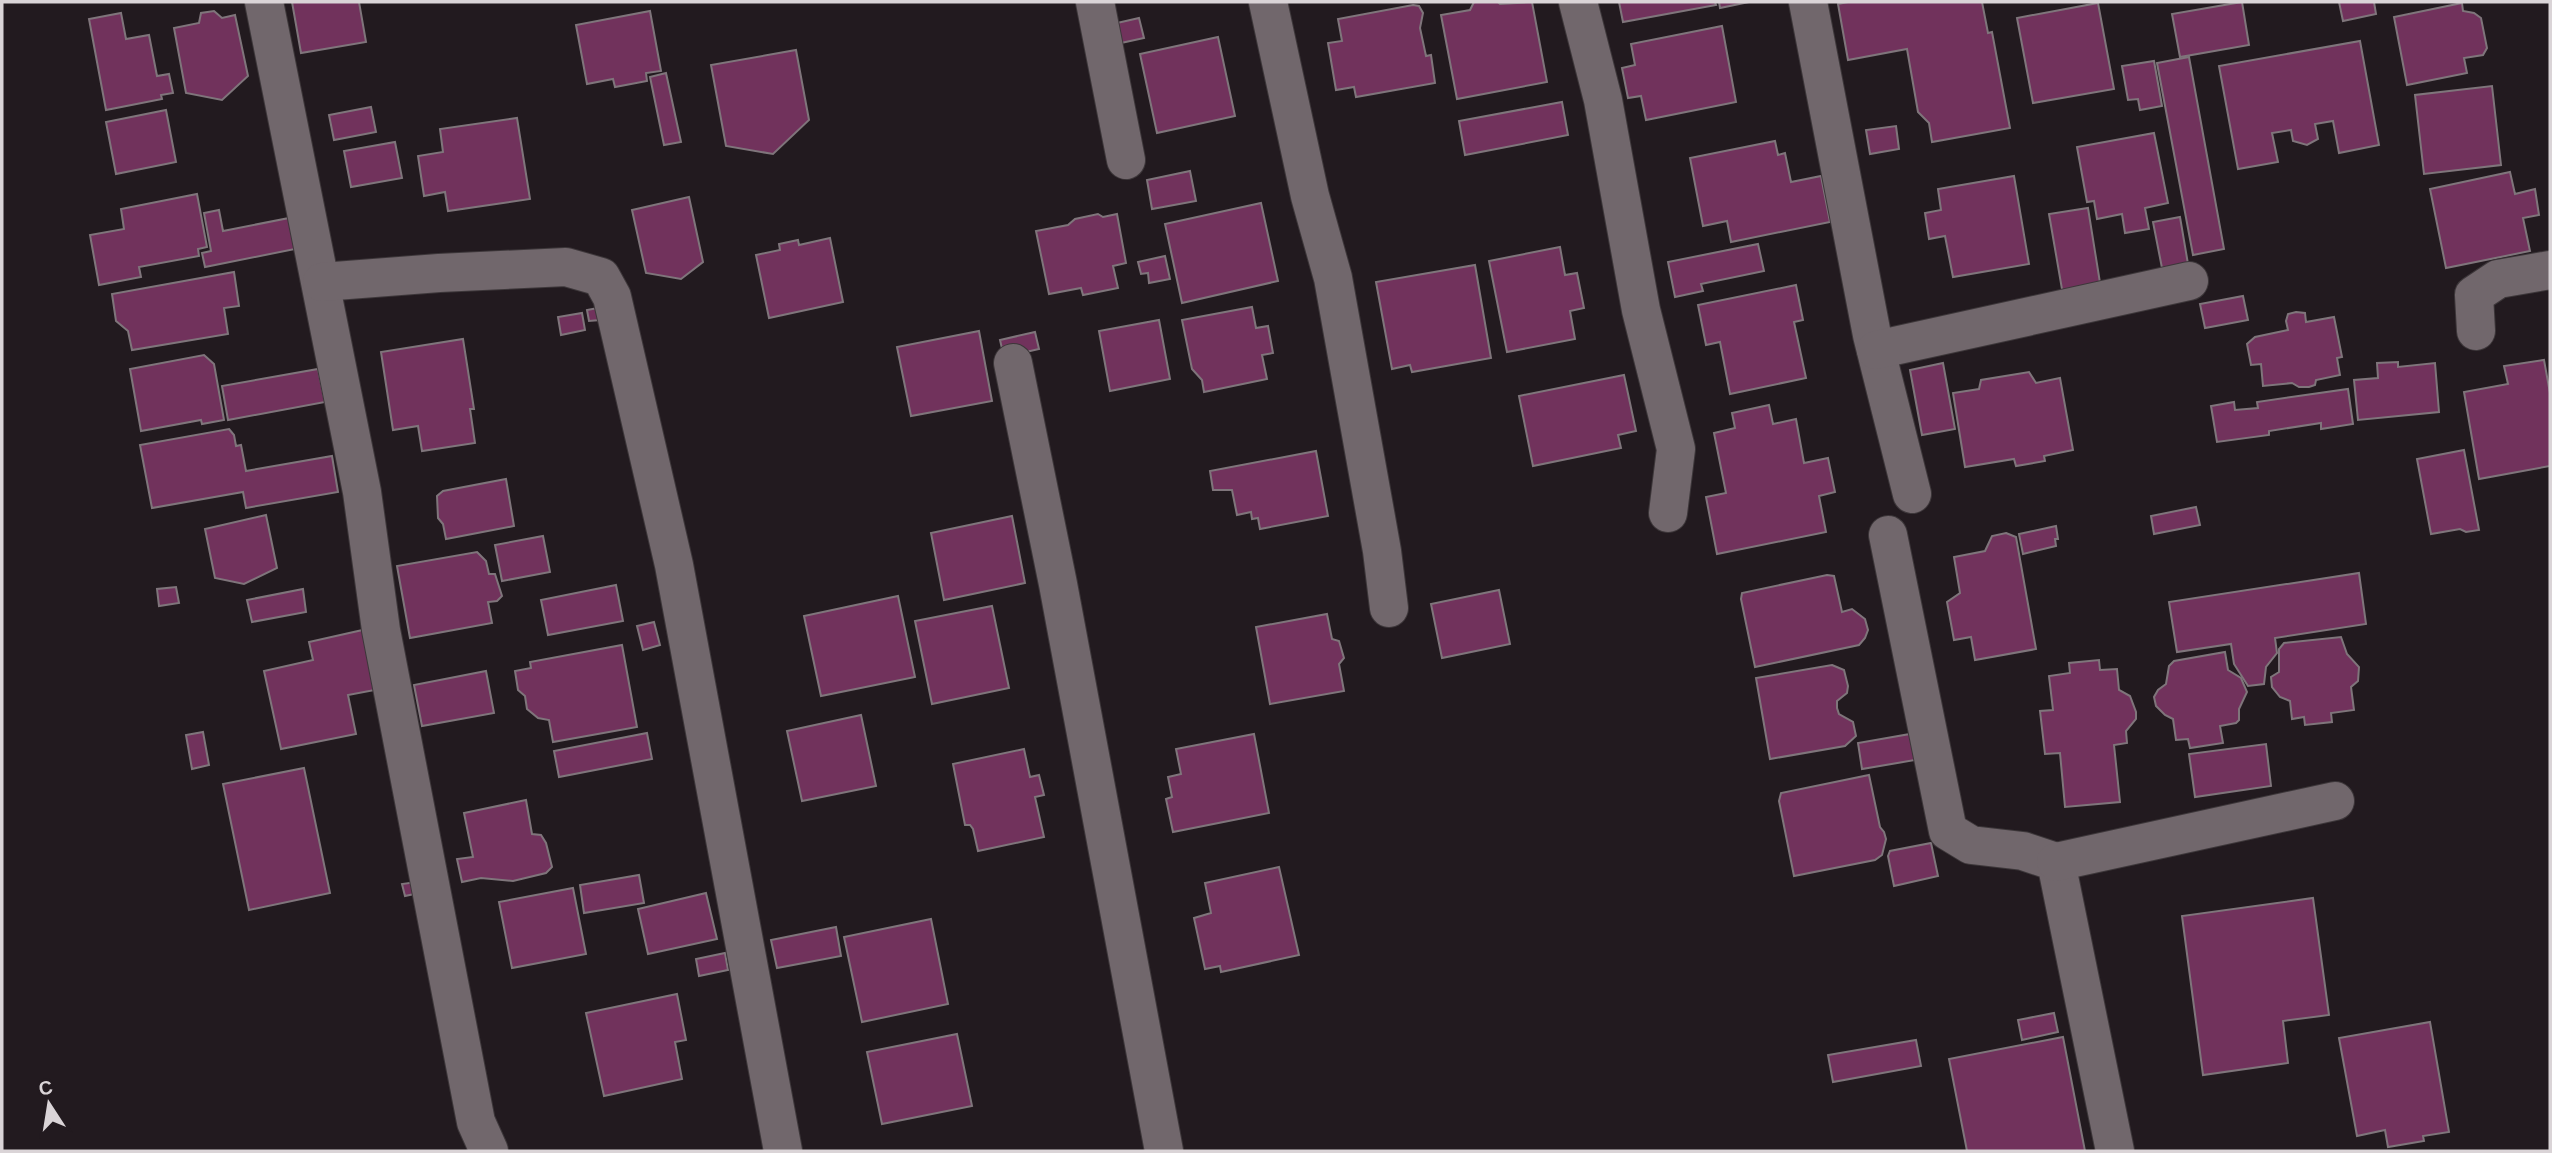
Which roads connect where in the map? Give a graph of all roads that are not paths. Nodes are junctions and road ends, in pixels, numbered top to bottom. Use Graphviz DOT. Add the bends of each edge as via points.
graph roads {
  1 [pos="264,2"];
  2 [pos="1095,2"];
  3 [pos="1268,2"];
  4 [pos="1578,2"];
  5 [pos="1808,2"];
  6 [pos="1126,160"];
  7 [pos="2550,270"];
  8 [pos="2189,281"];
  9 [pos="322,282"];
  10 [pos="2476,331"];
  11 [pos="1876,350"];
  12 [pos="1013,363"];
  13 [pos="1912,494"];
  14 [pos="1668,513"];
  15 [pos="1888,535"];
  16 [pos="1389,608"];
  17 [pos="2335,801"];
  18 [pos="2056,862"];
  19 [pos="489,1151"];
  20 [pos="783,1151"];
  21 [pos="1164,1151"];
  22 [pos="2115,1151"];
  1 -- 9 [label="street"];
  2 -- 6 [label="street"];
  3 -- 16 [label="street" via="1310,196 1333,278"];
  4 -- 14 [label="street" via="1676,449"];
  5 -- 11 [label="street"];
  7 -- 10 [label="street" via="2498,279 2474,295"];
  8 -- 11 [label="street"];
  9 -- 19 [label="street" via="402,740 476,1122"];
  9 -- 20 [label="street" via="566,267 601,277 611,297 674,565"];
  11 -- 13 [label="street"];
  12 -- 21 [label="street"];
  15 -- 18 [label="street" via="1948,831 1972,845 2023,851"];
  17 -- 18 [label="street"];
  18 -- 22 [label="street"];
}
